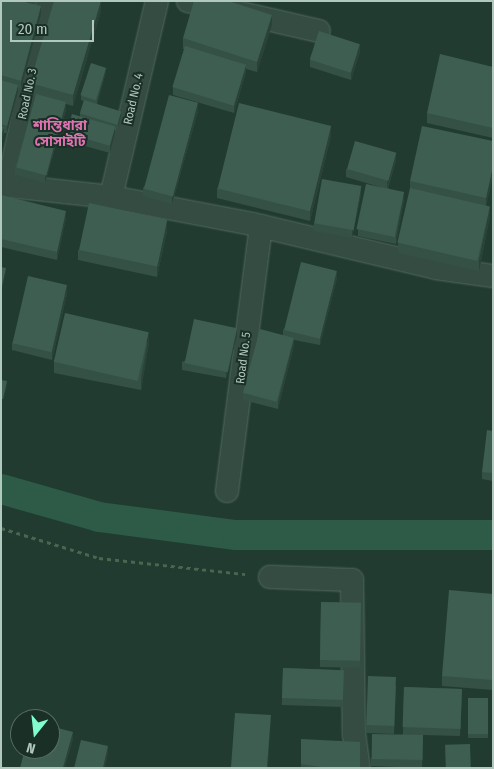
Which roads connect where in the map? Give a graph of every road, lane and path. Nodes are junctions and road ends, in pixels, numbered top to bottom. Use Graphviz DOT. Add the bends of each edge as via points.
graph roads {
  1 [pos="48,1"];
  2 [pos="157,1"];
  3 [pos="188,1"];
  4 [pos="319,31"];
  5 [pos="5,186"];
  6 [pos="111,197"];
  7 [pos="261,226"];
  8 [pos="493,276"];
  9 [pos="227,490"];
  10 [pos="1,528"];
  11 [pos="270,577"];
  12 [pos="359,768"];
  1 -- 5 [label="street, Road No. 3"];
  2 -- 6 [label="street, Road No. 4"];
  3 -- 4 [label="street"];
  5 -- 6 [label="street"];
  6 -- 7 [label="street"];
  7 -- 8 [label="street" via="436,268"];
  7 -- 9 [label="street, Road No. 5"];
  10 -- 11 [label="path" via="99,558"];
  11 -- 12 [label="street" via="352,580 354,734"];
}
